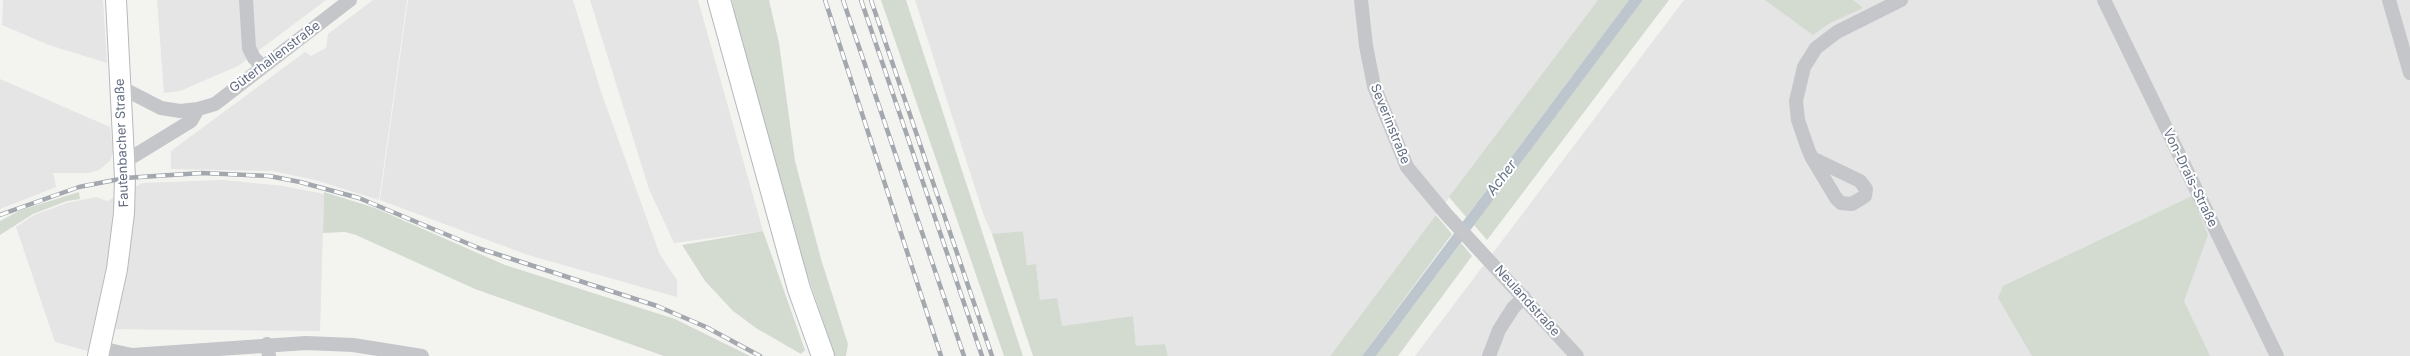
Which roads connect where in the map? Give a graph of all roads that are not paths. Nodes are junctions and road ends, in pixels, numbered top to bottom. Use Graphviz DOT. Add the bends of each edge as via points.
graph roads {
  1 [pos="116,0"];
  2 [pos="246,0"];
  3 [pos="350,0"];
  4 [pos="719,0"];
  5 [pos="1361,0"];
  6 [pos="1901,0"];
  7 [pos="2104,0"];
  8 [pos="2389,0"];
  9 [pos="262,66"];
  10 [pos="2410,73"];
  11 [pos="120,87"];
  12 [pos="198,109"];
  13 [pos="1812,158"];
  14 [pos="124,162"];
  15 [pos="1477,246"];
  16 [pos="1524,297"];
  17 [pos="268,350"];
  18 [pos="99,352"];
  19 [pos="422,356"];
  20 [pos="823,356"];
  21 [pos="1489,356"];
  22 [pos="1577,356"];
  23 [pos="2277,356"];
  1 -- 11 [label="street, Fautenbacher Straße"];
  2 -- 9 [label="street" via="249,48"];
  3 -- 9 [label="street, Güterhallenstraße"];
  4 -- 20 [label="main road" via="799,289"];
  5 -- 15 [label="street, Severinstraße" via="1372,79 1407,167"];
  6 -- 13 [label="street" via="1837,32 1816,48 1804,67 1796,102 1798,120"];
  7 -- 23 [label="street, Von-Drais-Straße"];
  8 -- 10 [label="street"];
  9 -- 12 [label="street, Güterhallenstraße" via="215,104"];
  11 -- 12 [label="street, Güterhallenstraße" via="161,108 180,111"];
  11 -- 14 [label="street, Fautenbacher Straße"];
  12 -- 14 [label="street" via="191,121"];
  14 -- 18 [label="street, Fautenbacher Straße" via="123,234"];
  15 -- 16 [label="street, Neulandstraße"];
  16 -- 21 [label="street" via="1513,308 1499,330"];
  16 -- 22 [label="street, Neulandstraße"];
  17 -- 18 [label="street" via="132,355"];
  17 -- 19 [label="street" via="306,343 353,345"];
}
